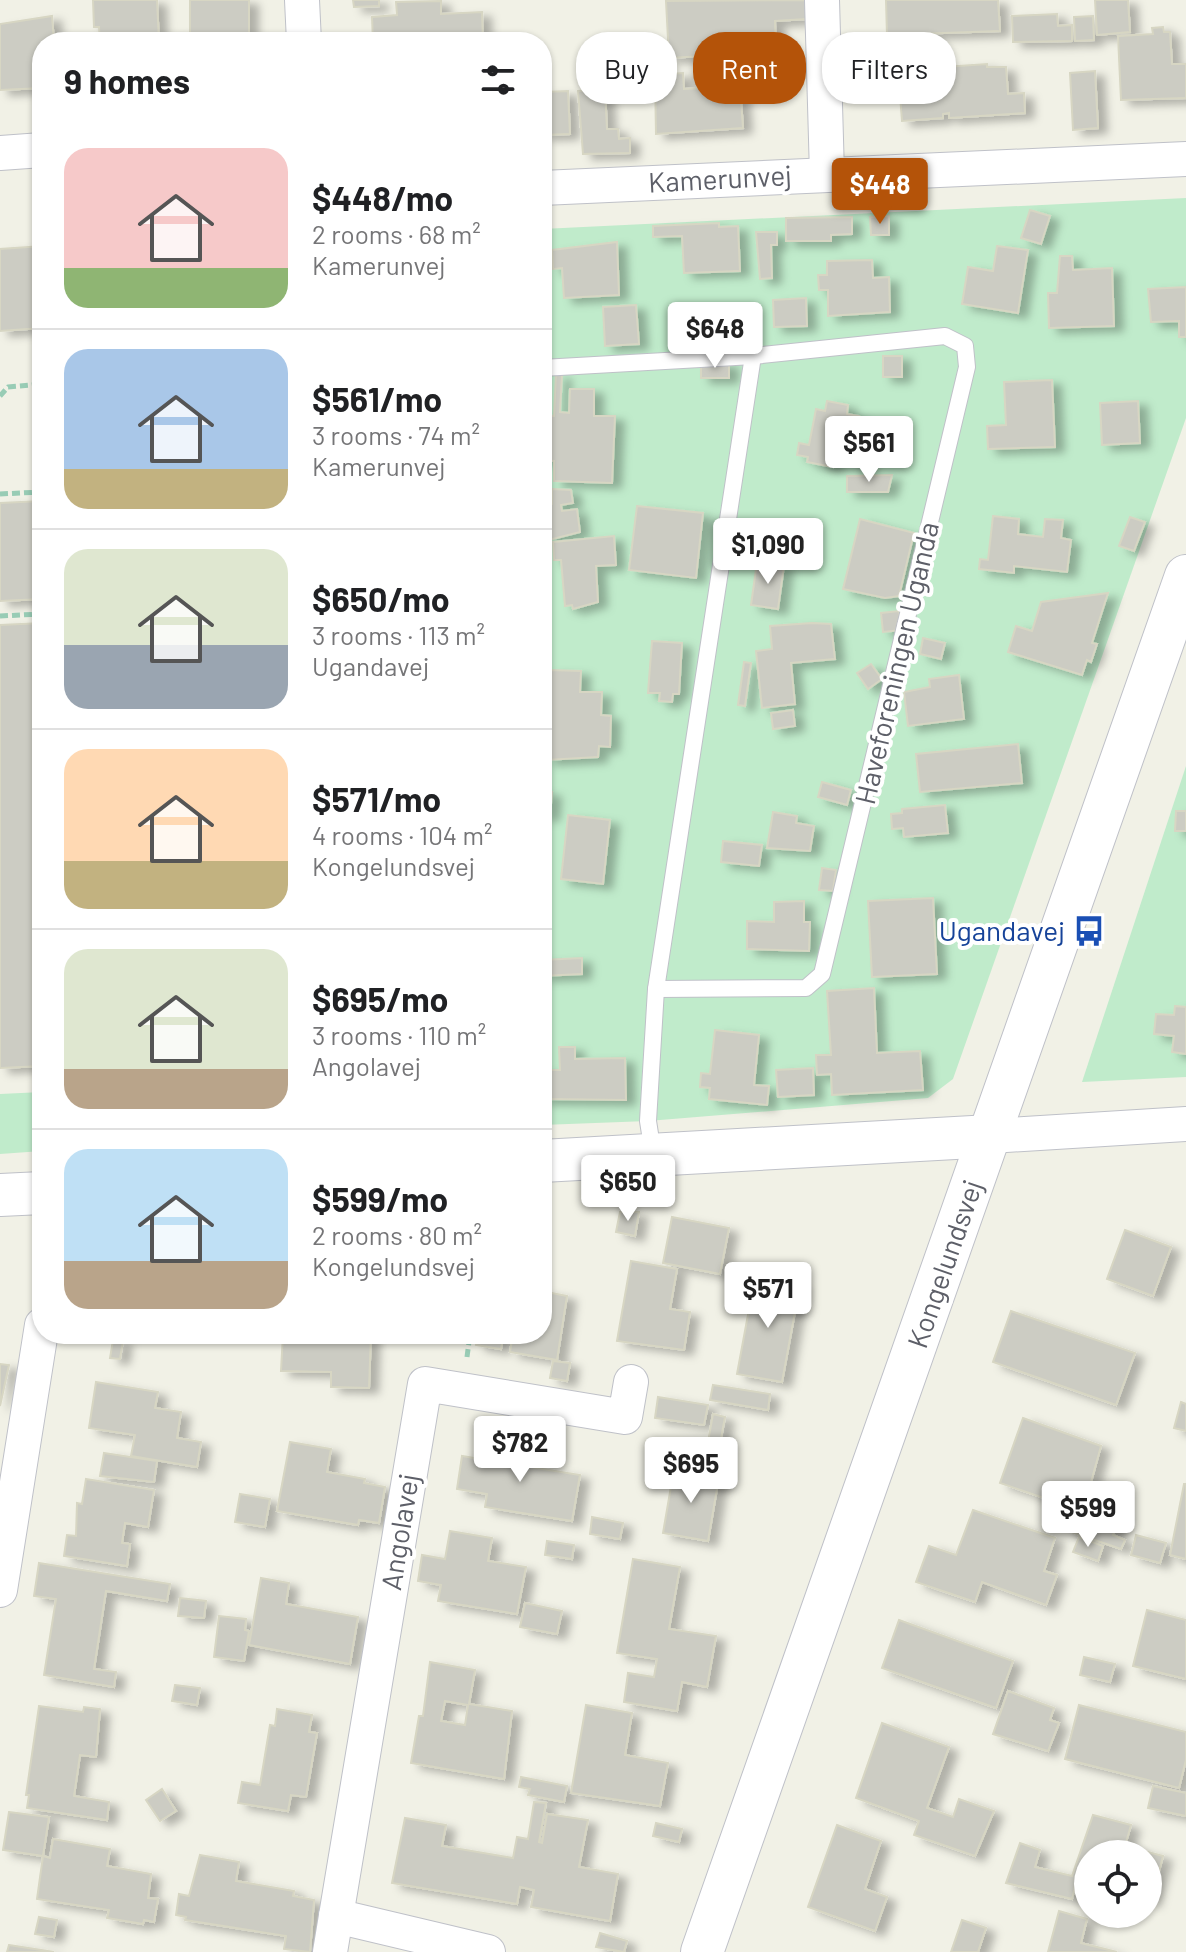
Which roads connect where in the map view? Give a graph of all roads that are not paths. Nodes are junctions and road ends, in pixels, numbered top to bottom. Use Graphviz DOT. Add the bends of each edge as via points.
graph roads {
  1 [pos="302,0"];
  2 [pos="822,0"];
  3 [pos="304,32"];
  4 [pos="32,151"];
  5 [pos="0,153"];
  6 [pos="1186,159"];
  7 [pos="827,174"];
  8 [pos="552,188"];
  9 [pos="753,356"];
  10 [pos="552,367"];
  11 [pos="1186,576"];
  12 [pos="656,989"];
  13 [pos="1186,1124"];
  14 [pos="991,1136"];
  15 [pos="653,1155"];
  16 [pos="552,1160"];
  17 [pos="32,1193"];
  18 [pos="0,1195"];
  19 [pos="39,1344"];
  20 [pos="631,1382"];
  21 [pos="0,1590"];
  22 [pos="336,1916"];
  23 [pos="330,1952"];
  24 [pos="488,1952"];
  25 [pos="702,1952"];
  1 -- 3 [label="street"];
  2 -- 7 [label="street"];
  4 -- 5 [label="street"];
  6 -- 7 [label="street, Kamerunvej"];
  7 -- 8 [label="street, Kamerunvej"];
  9 -- 10 [label="lane, Haveforeningen Uganda"];
  9 -- 12 [label="lane"];
  9 -- 12 [label="lane, Haveforeningen Uganda" via="945,336 965,346 967,367 822,974 806,988"];
  11 -- 14 [label="street, Kongelundsvej"];
  12 -- 15 [label="lane" via="648,1121"];
  13 -- 14 [label="street"];
  14 -- 15 [label="street"];
  14 -- 25 [label="street, Kongelundsvej"];
  15 -- 16 [label="street"];
  17 -- 18 [label="street"];
  19 -- 21 [label="street"];
  20 -- 22 [label="street, Angolavej" via="625,1417 425,1384"];
  22 -- 23 [label="street, Angolavej"];
  22 -- 24 [label="street"];
}
